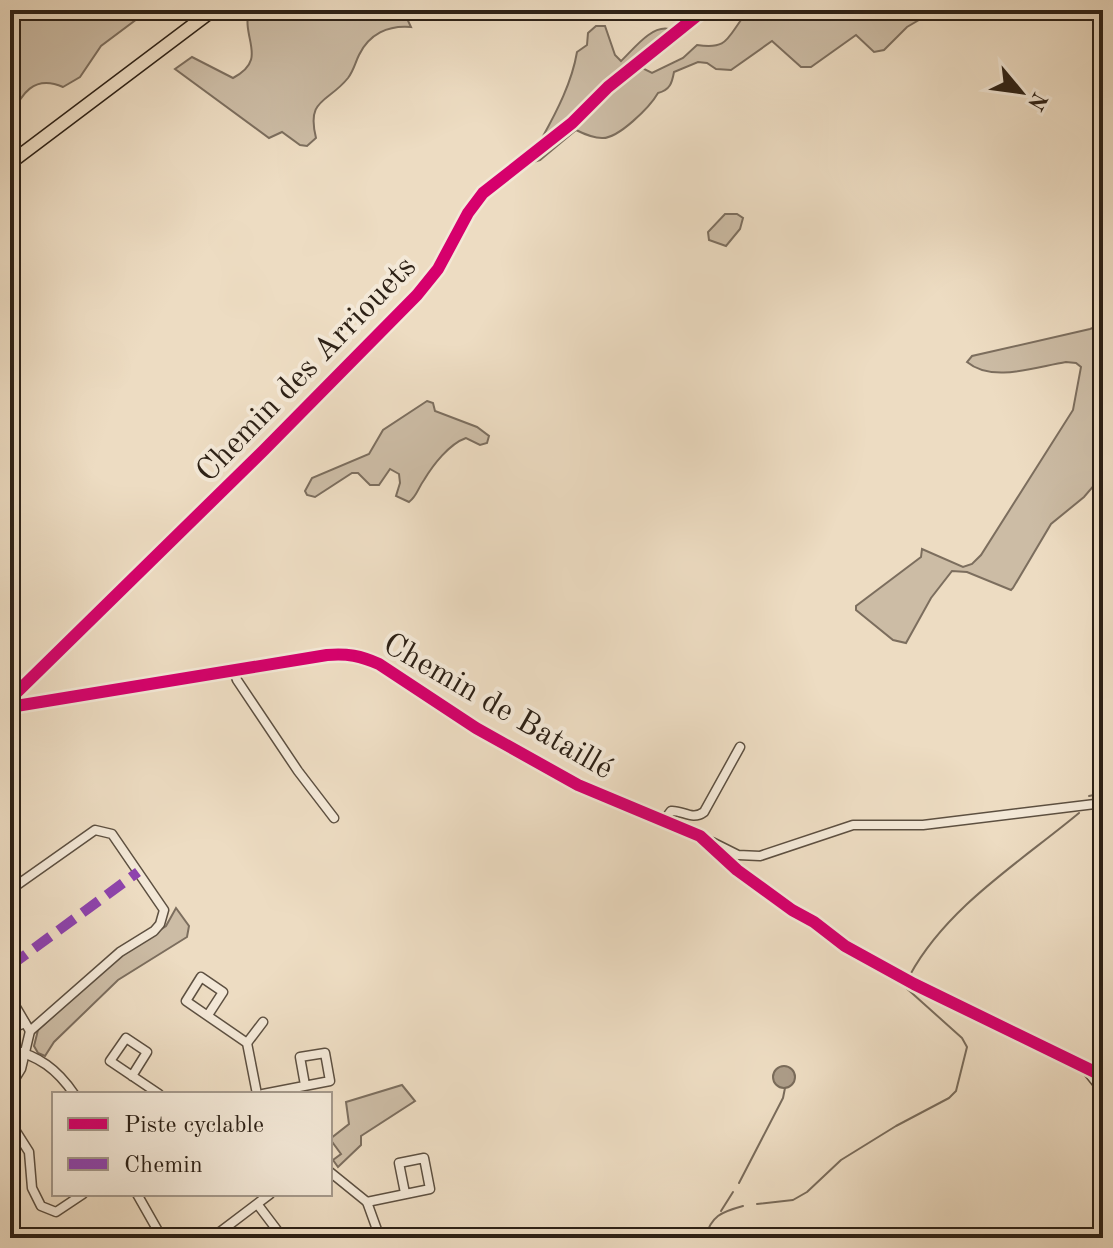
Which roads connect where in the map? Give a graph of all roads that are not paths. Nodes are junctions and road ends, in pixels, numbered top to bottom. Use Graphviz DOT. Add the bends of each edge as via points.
graph roads {
  1 [pos="213,10"];
  2 [pos="704,10"];
  3 [pos="10,163"];
  4 [pos="233,669"];
  5 [pos="10,699"];
  6 [pos="10,707"];
  7 [pos="740,747"];
  8 [pos="1103,803"];
  9 [pos="334,818"];
  10 [pos="665,819"];
  11 [pos="700,836"];
  12 [pos="10,890"];
  13 [pos="10,997"];
  14 [pos="208,1015"];
  15 [pos="263,1022"];
  16 [pos="27,1027"];
  17 [pos="10,1029"];
  18 [pos="247,1043"];
  19 [pos="10,1049"];
  20 [pos="27,1053"];
  21 [pos="1085,1069"];
  22 [pos="132,1076"];
  23 [pos="1103,1076"];
  24 [pos="305,1085"];
  25 [pos="10,1087"];
  26 [pos="1103,1091"];
  27 [pos="72,1092"];
  28 [pos="156,1092"];
  29 [pos="257,1092"];
  30 [pos="272,1092"];
  31 [pos="10,1122"];
  32 [pos="332,1174"];
  33 [pos="405,1193"];
  34 [pos="80,1196"];
  35 [pos="138,1196"];
  36 [pos="268,1196"];
  37 [pos="367,1202"];
  38 [pos="258,1205"];
  39 [pos="162,1238"];
  40 [pos="212,1238"];
  41 [pos="283,1238"];
  42 [pos="380,1238"];
  43 [pos="489,1238"];
  44 [pos="498,1238"];
  1 -- 3 [label="highway"];
  2 -- 5 [label="street, Chemin des Arriouets" via="483,193 417,295"];
  4 -- 6 [label="street, Chemin de Bataillé"];
  4 -- 9 [label="street"];
  4 -- 11 [label="street, Chemin de Bataillé" via="341,653 365,658 578,785"];
  7 -- 10 [label="street" via="704,812 691,816 671,811"];
  8 -- 11 [label="street" via="923,825 853,825 749,857"];
  11 -- 21 [label="street, Chemin de Bataillé" via="737,870 845,946"];
  12 -- 16 [label="street" via="101,830 112,834 164,910 154,931"];
  13 -- 16 [label="street"];
  14 -- 14 [label="street" via="186,1001 201,977 223,992"];
  14 -- 18 [label="street"];
  15 -- 18 [label="street"];
  16 -- 17 [label="street"];
  16 -- 20 [label="street"];
  18 -- 29 [label="street"];
  19 -- 20 [label="street"];
  20 -- 25 [label="street"];
  20 -- 27 [label="street" via="54,1069"];
  21 -- 23 [label="street, Chemin de Bataillé"];
  21 -- 26 [label="street, Chemin de Bataillé"];
  22 -- 22 [label="street" via="110,1061 126,1038 147,1052"];
  22 -- 28 [label="street"];
  24 -- 24 [label="street" via="330,1081 325,1053 300,1057"];
  24 -- 30 [label="street"];
  31 -- 34 [label="street" via="29,1152 32,1188 41,1206 56,1212"];
  32 -- 37 [label="street"];
  33 -- 33 [label="street" via="430,1189 424,1158 399,1163"];
  33 -- 37 [label="street"];
  35 -- 39 [label="street"];
  36 -- 38 [label="street"];
  37 -- 42 [label="street"];
  38 -- 40 [label="street"];
  38 -- 41 [label="street"];
  43 -- 44 [label="street"];
}
